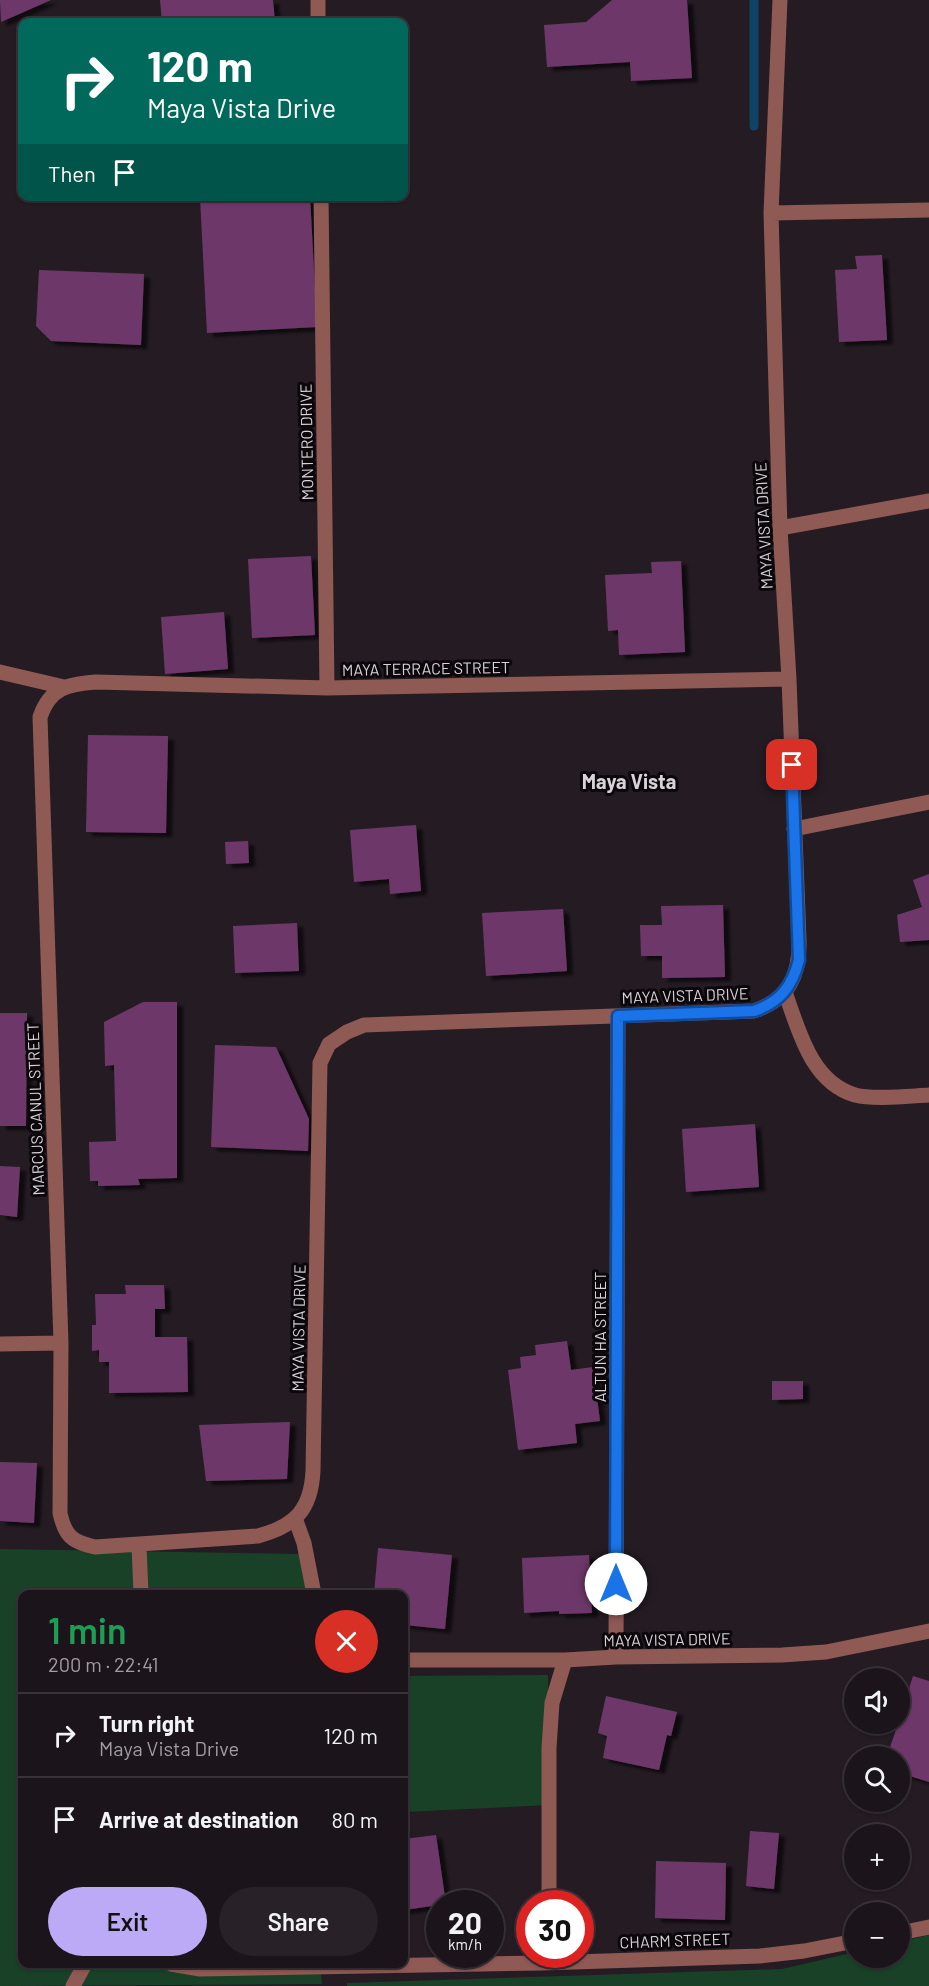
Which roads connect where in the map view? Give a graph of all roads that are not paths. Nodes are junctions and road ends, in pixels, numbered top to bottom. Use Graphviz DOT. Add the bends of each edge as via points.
graph roads {
  1 [pos="318,0"];
  2 [pos="780,0"];
  3 [pos="318,18"];
  4 [pos="321,201"];
  5 [pos="929,210"];
  6 [pos="771,213"];
  7 [pos="929,501"];
  8 [pos="780,528"];
  9 [pos="0,672"];
  10 [pos="789,679"];
  11 [pos="64,687"];
  12 [pos="327,688"];
  13 [pos="929,802"];
  14 [pos="794,829"];
  15 [pos="784,992"];
  16 [pos="618,1016"];
  17 [pos="929,1095"];
  18 [pos="61,1343"];
  19 [pos="0,1344"];
  20 [pos="295,1518"];
  21 [pos="139,1545"];
  22 [pos="141,1590"];
  23 [pos="313,1590"];
  24 [pos="929,1631"];
  25 [pos="616,1657"];
  26 [pos="408,1660"];
  27 [pos="565,1660"];
  28 [pos="549,1890"];
  29 [pos="929,1927"];
  30 [pos="910,1930"];
  31 [pos="844,1943"];
  32 [pos="594,1958"];
  33 [pos="516,1960"];
  34 [pos="408,1963"];
  35 [pos="83,1968"];
  36 [pos="194,1968"];
  37 [pos="234,1968"];
  38 [pos="73,1986"];
  1 -- 3 [label="street"];
  2 -- 6 [label="street, MAYA VISTA DRIVE"];
  4 -- 12 [label="street, MONTERO DRIVE"];
  5 -- 6 [label="street"];
  6 -- 8 [label="street, MAYA VISTA DRIVE"];
  7 -- 8 [label="street"];
  8 -- 10 [label="street, MAYA VISTA DRIVE"];
  9 -- 11 [label="street"];
  10 -- 12 [label="street, MAYA TERRACE STREET"];
  10 -- 14 [label="street, MAYA VISTA DRIVE"];
  11 -- 12 [label="street, MAYA TERRACE STREET" via="96,682"];
  11 -- 18 [label="street, MARCUS CANUL STREET" via="50,696 40,717"];
  13 -- 14 [label="street"];
  14 -- 15 [label="street, MAYA VISTA DRIVE" via="799,960 795,976"];
  15 -- 16 [label="street, MAYA VISTA DRIVE" via="771,1006 754,1011"];
  15 -- 17 [label="street" via="818,1070 837,1087 857,1095"];
  16 -- 20 [label="street, MAYA VISTA DRIVE" via="364,1025 329,1044 320,1063 312,1489"];
  16 -- 25 [label="street, ALTUN HA STREET"];
  18 -- 19 [label="street"];
  18 -- 21 [label="street, MARCUS CANUL STREET" via="63,1524 71,1538 82,1544"];
  20 -- 21 [label="street" via="279,1531 258,1536"];
  20 -- 23 [label="street"];
  21 -- 22 [label="street"];
  24 -- 25 [label="street, MAYA VISTA DRIVE" via="826,1652"];
  25 -- 27 [label="street, MAYA VISTA DRIVE"];
  26 -- 27 [label="street, MAYA VISTA DRIVE"];
  27 -- 28 [label="street" via="552,1703"];
  29 -- 30 [label="street"];
  31 -- 32 [label="street, CHARM STREET" via="760,1956"];
  33 -- 34 [label="street, CHARM STREET"];
  35 -- 38 [label="street"];
  36 -- 37 [label="street, CHARM STREET"];
}
